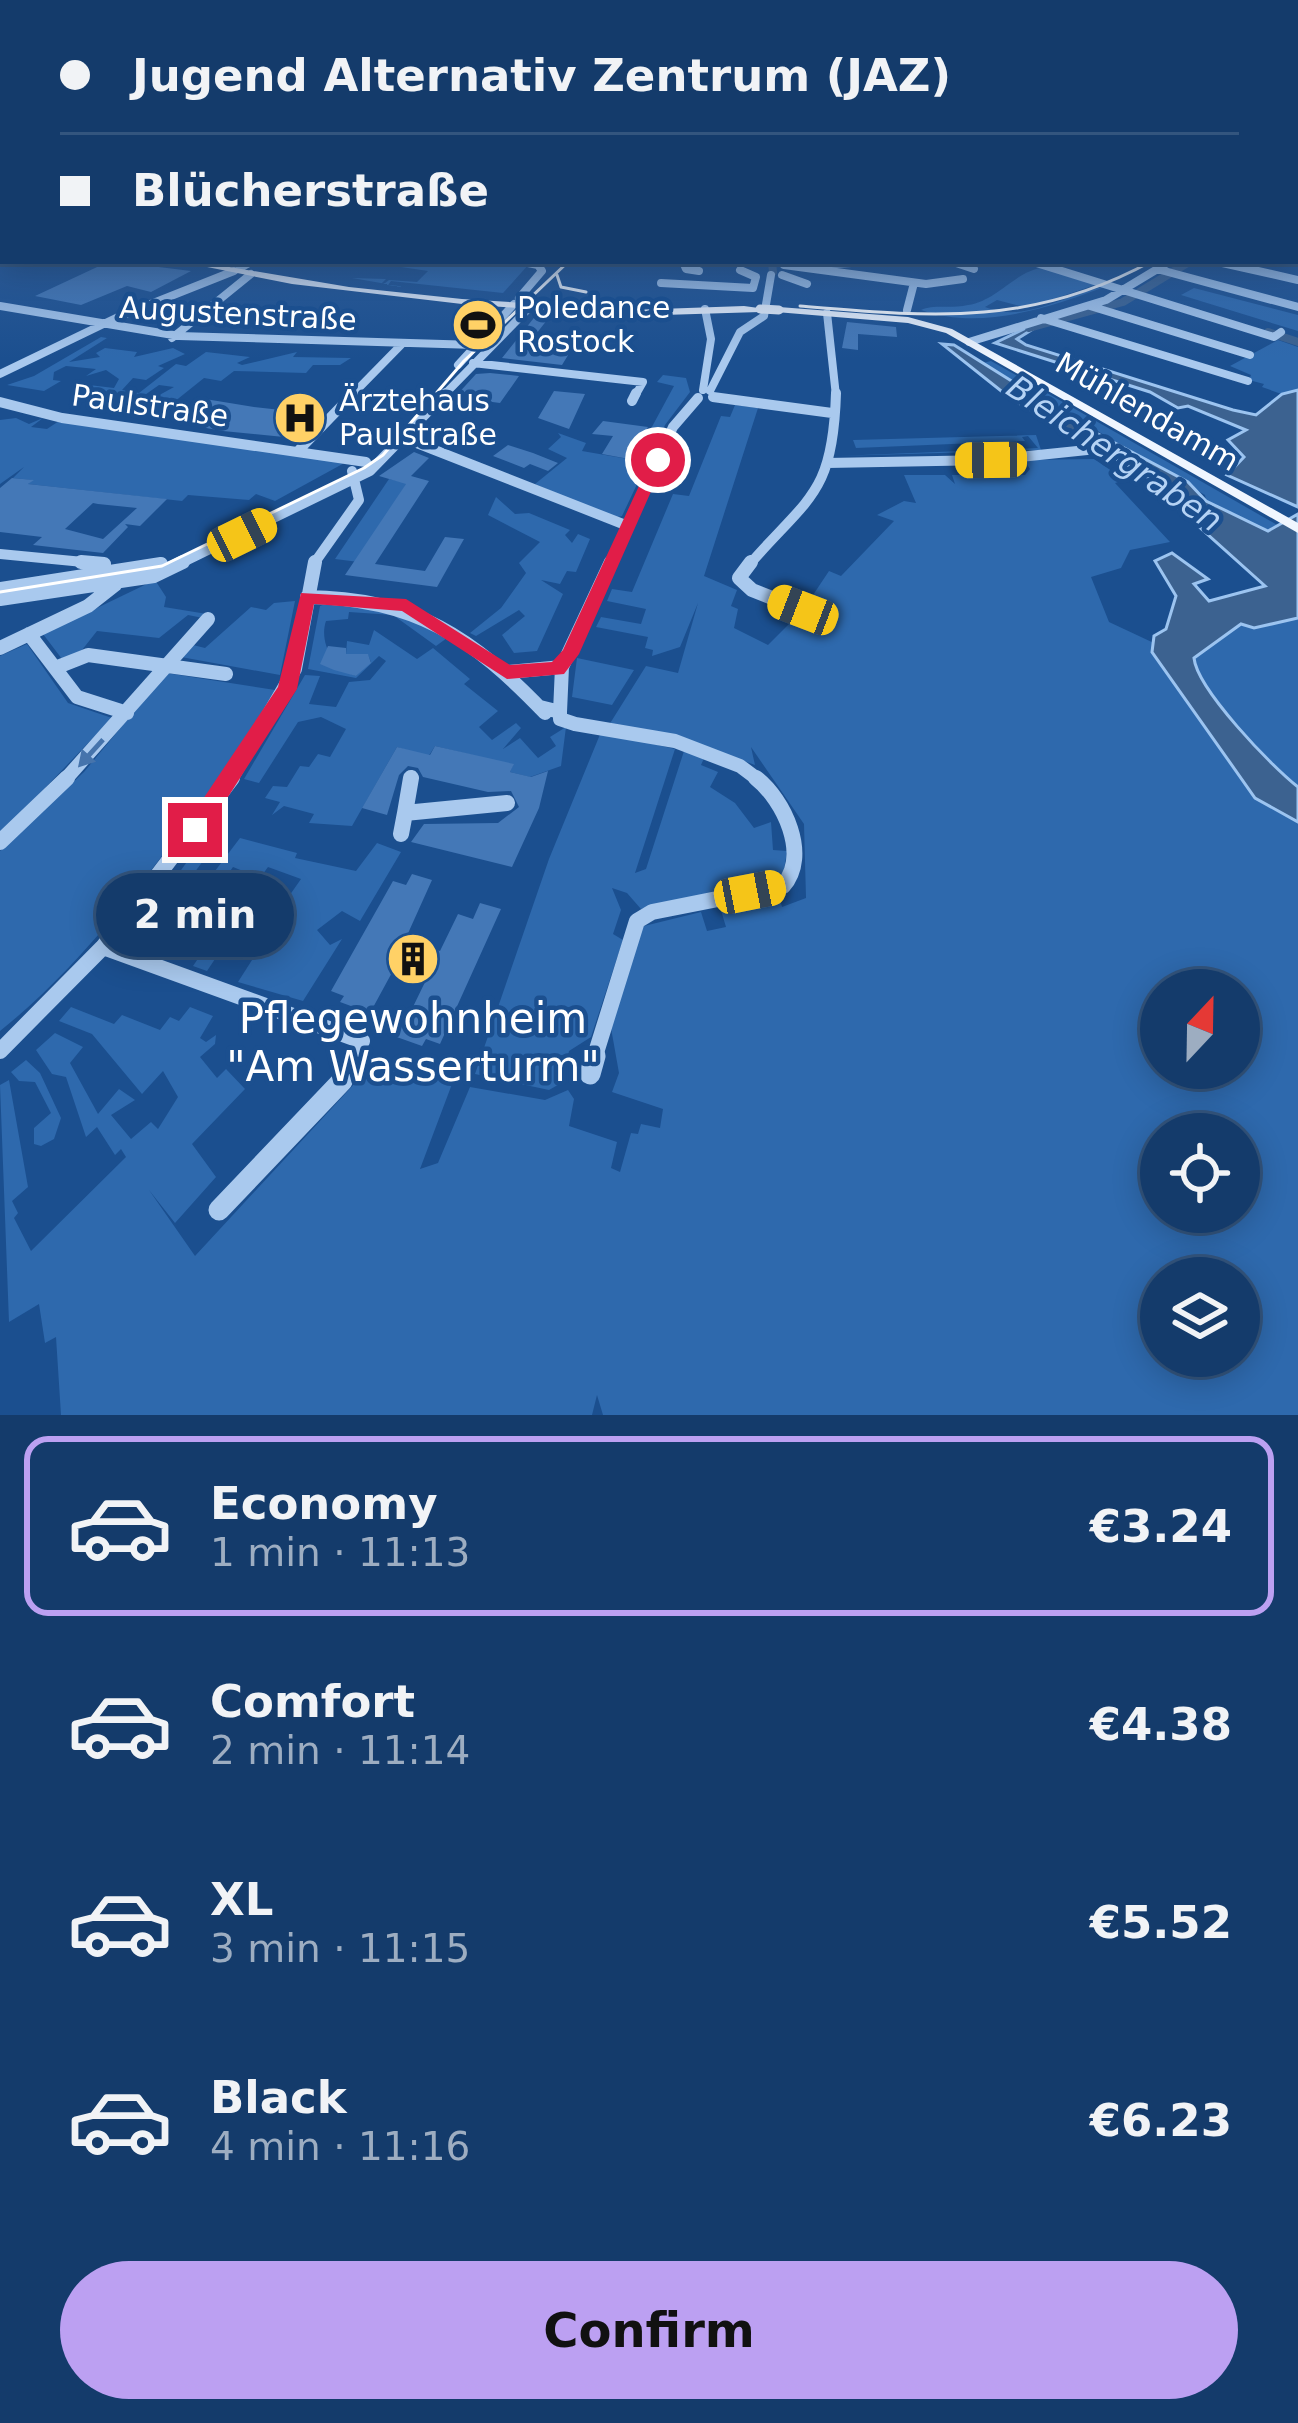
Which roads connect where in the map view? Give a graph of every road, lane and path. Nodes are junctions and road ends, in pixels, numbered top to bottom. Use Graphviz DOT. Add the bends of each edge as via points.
graph roads {
  1 [pos="200,264"];
  2 [pos="214,264"];
  3 [pos="248,264"];
  4 [pos="540,264"];
  5 [pos="684,264"];
  6 [pos="818,264"];
  7 [pos="868,264"];
  8 [pos="894,264"];
  9 [pos="954,264"];
  10 [pos="982,264"];
  11 [pos="1041,264"];
  12 [pos="1227,264"];
  13 [pos="743,265"];
  14 [pos="1166,266"];
  15 [pos="783,267"];
  16 [pos="837,268"];
  17 [pos="237,270"];
  18 [pos="699,272"];
  19 [pos="251,274"];
  20 [pos="968,274"];
  21 [pos="771,275"];
  22 [pos="1298,280"];
  23 [pos="730,281"];
  24 [pos="661,283"];
  25 [pos="914,283"];
  26 [pos="807,284"];
  27 [pos="1138,291"];
  28 [pos="512,302"];
  29 [pos="0,306"];
  30 [pos="531,306"];
  31 [pos="1094,307"];
  32 [pos="1298,307"];
  33 [pos="703,309"];
  34 [pos="908,310"];
  35 [pos="826,313"];
  36 [pos="1048,320"];
  37 [pos="94,328"];
  38 [pos="1277,335"];
  39 [pos="172,338"];
  40 [pos="969,342"];
  41 [pos="401,345"];
  42 [pos="476,345"];
  43 [pos="1250,355"];
  44 [pos="471,360"];
  45 [pos="0,374"];
  46 [pos="1248,381"];
  47 [pos="706,394"];
  48 [pos="632,401"];
  49 [pos="0,402"];
  50 [pos="832,413"];
  51 [pos="404,435"];
  52 [pos="1088,450"];
  53 [pos="299,451"];
  54 [pos="367,462"];
  55 [pos="826,463"];
  56 [pos="353,475"];
  57 [pos="628,526"];
  58 [pos="1298,530"];
  59 [pos="0,554"];
  60 [pos="104,564"];
  61 [pos="154,571"];
  62 [pos="117,584"];
  63 [pos="0,589"];
  64 [pos="313,597"];
  65 [pos="0,599"];
  66 [pos="803,610"];
  67 [pos="208,619"];
  68 [pos="29,634"];
  69 [pos="0,648"];
  70 [pos="168,664"];
  71 [pos="55,668"];
  72 [pos="563,671"];
  73 [pos="507,672"];
  74 [pos="226,674"];
  75 [pos="127,713"];
  76 [pos="564,720"];
  77 [pos="411,777"];
  78 [pos="507,803"];
  79 [pos="405,813"];
  80 [pos="401,834"];
  81 [pos="0,842"];
  82 [pos="103,947"];
  83 [pos="0,1051"];
  84 [pos="590,1074"];
  85 [pos="219,1210"];
  1 -- 17 [label="main road"];
  2 -- 17 [label="main road"];
  3 -- 17 [label="street"];
  4 -- 28 [label="street"];
  5 -- 18 [label="street"];
  6 -- 16 [label="street"];
  7 -- 16 [label="street"];
  8 -- 25 [label="street"];
  9 -- 20 [label="street"];
  10 -- 20 [label="street"];
  11 -- 27 [label="street"];
  12 -- 22 [label="street"];
  13 -- 21 [label="street"];
  13 -- 23 [label="street"];
  13 -- 24 [label="street" via="756,277 753,288"];
  14 -- 27 [label="street"];
  14 -- 32 [label="street"];
  15 -- 21 [label="street"];
  15 -- 26 [label="street"];
  16 -- 25 [label="street"];
  17 -- 19 [label="main road"];
  17 -- 28 [label="main road"];
  17 -- 37 [label="street"];
  19 -- 28 [label="main road"];
  19 -- 39 [label="street"];
  20 -- 25 [label="street"];
  21 -- 47 [label="street" via="764,316 740,332"];
  25 -- 34 [label="street"];
  27 -- 31 [label="street"];
  27 -- 38 [label="street"];
  28 -- 30 [label="main road"];
  28 -- 33 [label="main road"];
  28 -- 42 [label="street"];
  29 -- 37 [label="street, Augustenstraße"];
  30 -- 33 [label="main road"];
  30 -- 44 [label="street"];
  31 -- 36 [label="street"];
  31 -- 43 [label="street"];
  33 -- 35 [label="main road, Mühlendamm, bridge"];
  33 -- 47 [label="street" via="711,339"];
  35 -- 40 [label="main road, Mühlendamm" via="923,322"];
  35 -- 50 [label="street" via="835,345"];
  36 -- 40 [label="street"];
  36 -- 46 [label="street"];
  37 -- 39 [label="street, Augustenstraße"];
  37 -- 45 [label="street"];
  39 -- 41 [label="street, Augustenstraße"];
  40 -- 58 [label="main road, Mühlendamm"];
  41 -- 42 [label="street, Augustenstraße"];
  41 -- 53 [label="street"];
  42 -- 44 [label="street"];
  44 -- 48 [label="street" via="643,382"];
  44 -- 51 [label="street"];
  47 -- 50 [label="street"];
  47 -- 57 [label="street" via="673,427"];
  49 -- 53 [label="street, Paulstraße"];
  50 -- 55 [label="street"];
  51 -- 54 [label="street"];
  51 -- 56 [label="street"];
  51 -- 57 [label="street"];
  52 -- 55 [label="street"];
  53 -- 54 [label="street, Paulstraße"];
  54 -- 56 [label="street"];
  55 -- 66 [label="street" via="817,495 740,578"];
  56 -- 61 [label="street"];
  56 -- 64 [label="street" via="357,505 314,565"];
  57 -- 72 [label="street"];
  59 -- 60 [label="street"];
  61 -- 62 [label="street"];
  61 -- 63 [label="street"];
  62 -- 65 [label="street"];
  62 -- 68 [label="street"];
  64 -- 73 [label="street" via="423,612"];
  64 -- 82 [label="street" via="276,710"];
  67 -- 70 [label="street"];
  68 -- 69 [label="street"];
  68 -- 71 [label="street"];
  70 -- 71 [label="street" via="88,655"];
  70 -- 74 [label="street"];
  70 -- 75 [label="street"];
  71 -- 75 [label="street" via="85,703"];
  72 -- 73 [label="street"];
  72 -- 76 [label="street"];
  73 -- 76 [label="street"];
  75 -- 81 [label="street, one-way"];
  76 -- 84 [label="street" via="694,748 756,776 791,820 795,865 782,886 637,921"];
  77 -- 79 [label="street"];
  78 -- 79 [label="street"];
  79 -- 80 [label="street"];
  82 -- 83 [label="street"];
  82 -- 85 [label="street" via="362,1041 341,1081"];
}
